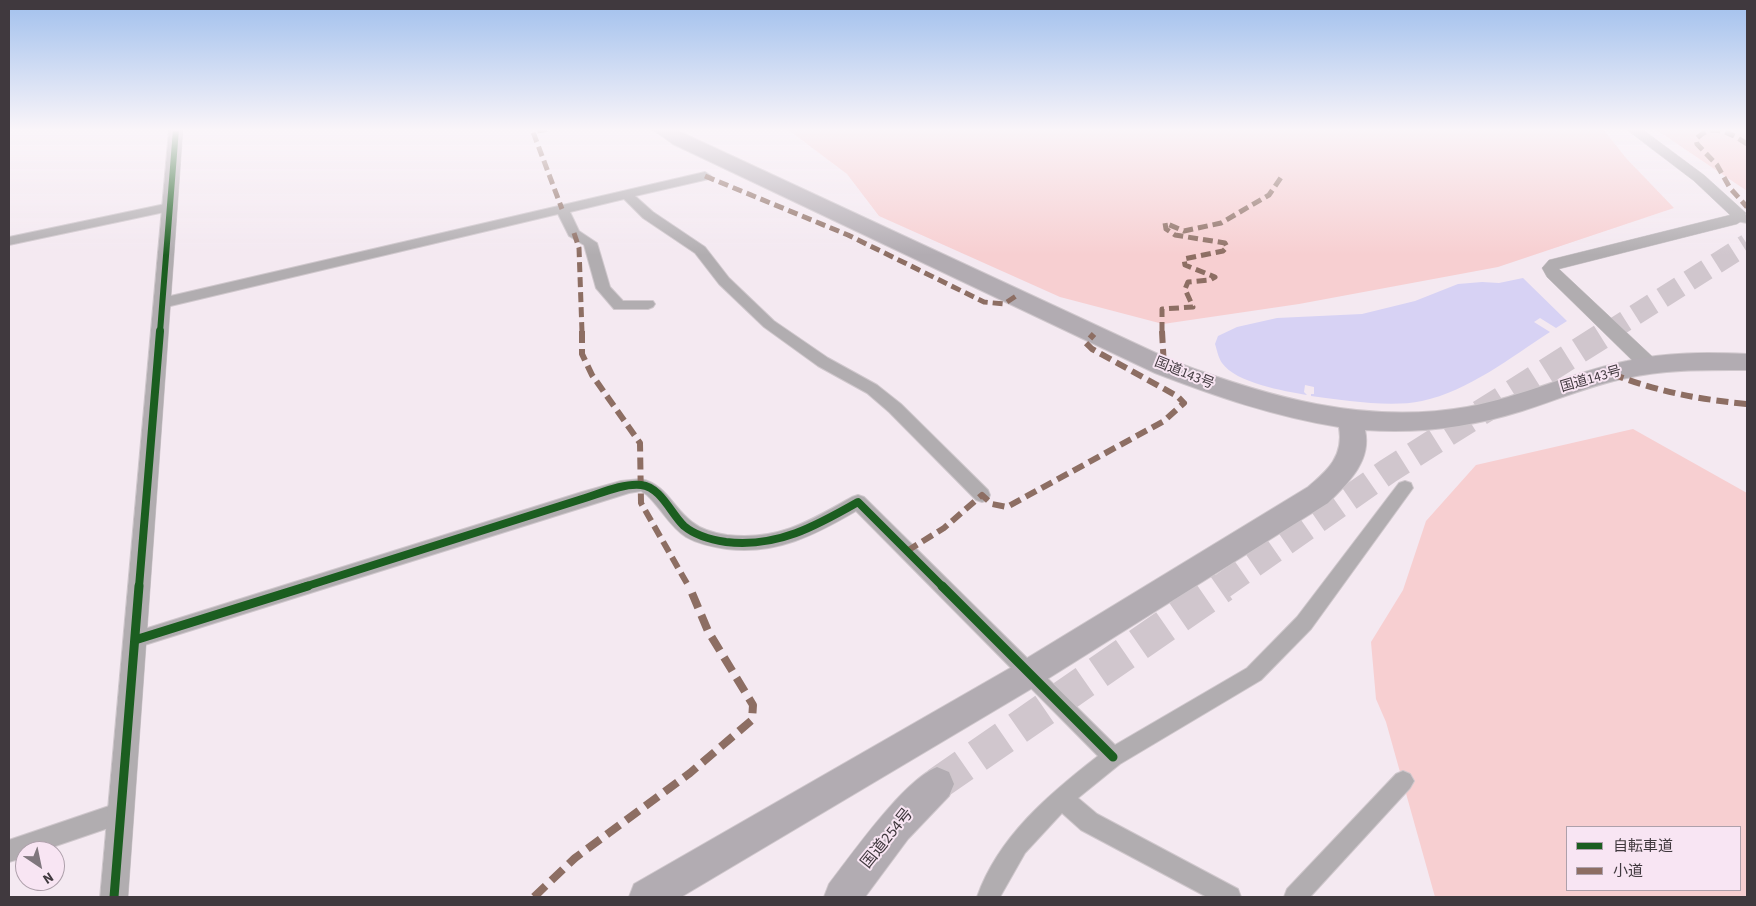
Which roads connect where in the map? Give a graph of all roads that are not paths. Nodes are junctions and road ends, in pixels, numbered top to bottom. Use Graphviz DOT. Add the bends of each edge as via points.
graph roads {
  1 [pos="173,171"];
  2 [pos="747,171"];
  3 [pos="1690,171"];
  4 [pos="705,176"];
  5 [pos="626,194"];
  6 [pos="170,207"];
  7 [pos="562,209"];
  8 [pos="1742,218"];
  9 [pos="9,241"];
  10 [pos="162,304"];
  11 [pos="648,304"];
  12 [pos="1747,362"];
  13 [pos="1649,365"];
  14 [pos="1350,421"];
  15 [pos="1405,488"];
  16 [pos="982,495"];
  17 [pos="135,640"];
  18 [pos="1030,673"];
  19 [pos="1113,757"];
  20 [pos="1403,781"];
  21 [pos="937,784"];
  22 [pos="1061,798"];
  23 [pos="121,813"];
  24 [pos="9,851"];
  25 [pos="114,897"];
  26 [pos="647,897"];
  27 [pos="842,897"];
  28 [pos="988,897"];
  29 [pos="1230,897"];
  30 [pos="1294,897"];
  1 -- 6 [label="street"];
  2 -- 14 [label="highway, 国道143号" via="1164,367 1266,404"];
  3 -- 8 [label="street"];
  4 -- 5 [label="street"];
  5 -- 7 [label="street"];
  5 -- 16 [label="street" via="648,215 700,250 724,281 769,324 823,362 872,389 895,408"];
  6 -- 9 [label="street"];
  6 -- 10 [label="street"];
  7 -- 10 [label="street"];
  7 -- 11 [label="street" via="574,233 590,244 603,288 619,306"];
  8 -- 13 [label="street" via="1555,264 1550,268"];
  10 -- 17 [label="street"];
  12 -- 13 [label="highway, 国道143号"];
  13 -- 14 [label="highway, 国道143号" via="1468,416 1434,420"];
  14 -- 18 [label="highway" via="1355,438 1352,456 1340,474 1318,495"];
  15 -- 19 [label="street" via="1304,623 1254,674"];
  17 -- 18 [label="street" via="582,499 642,485 653,490 686,528 708,539 741,543 783,538 823,522 858,502"];
  17 -- 23 [label="street"];
  18 -- 19 [label="street"];
  18 -- 26 [label="highway"];
  19 -- 22 [label="street"];
  20 -- 30 [label="street"];
  21 -- 27 [label="highway, 国道254号" via="896,827"];
  22 -- 28 [label="street" via="1017,845"];
  22 -- 29 [label="street" via="1089,822"];
  23 -- 24 [label="street"];
  23 -- 25 [label="street"];
}
